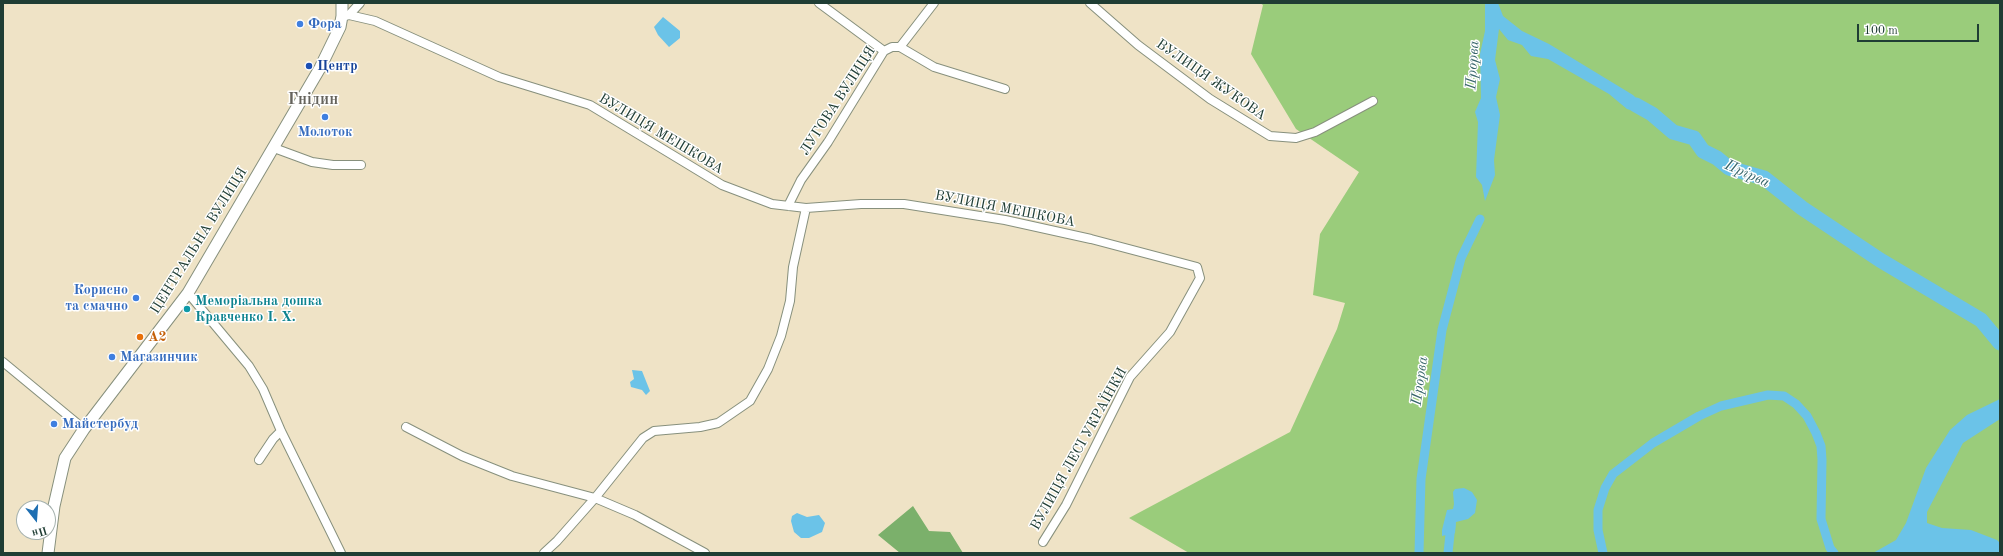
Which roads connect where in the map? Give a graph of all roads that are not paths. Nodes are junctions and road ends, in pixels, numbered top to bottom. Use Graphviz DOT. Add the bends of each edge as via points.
graph roads {
  1 [pos="342,3"];
  2 [pos="360,3"];
  3 [pos="819,3"];
  4 [pos="934,3"];
  5 [pos="1090,3"];
  6 [pos="346,16"];
  7 [pos="900,47"];
  8 [pos="884,51"];
  9 [pos="1005,89"];
  10 [pos="1373,101"];
  11 [pos="274,148"];
  12 [pos="361,165"];
  13 [pos="788,206"];
  14 [pos="806,208"];
  15 [pos="1197,267"];
  16 [pos="188,293"];
  17 [pos="3,362"];
  18 [pos="406,427"];
  19 [pos="84,429"];
  20 [pos="281,431"];
  21 [pos="258,460"];
  22 [pos="594,498"];
  23 [pos="1043,542"];
  24 [pos="48,553"];
  25 [pos="341,553"];
  26 [pos="544,553"];
  27 [pos="705,553"];
  1 -- 6 [label="street, ЦЕНТРАЛЬНА ВУЛИЦЯ"];
  2 -- 6 [label="street"];
  3 -- 8 [label="street"];
  4 -- 7 [label="street"];
  5 -- 10 [label="street, ВУЛИЦЯ ЖУКОВА" via="1138,45 1210,99 1270,136 1296,138 1315,132"];
  6 -- 11 [label="street, ЦЕНТРАЛЬНА ВУЛИЦЯ" via="320,68"];
  6 -- 13 [label="street, ВУЛИЦЯ МЕШКОВА" via="375,21 499,77 590,105 722,186 772,204"];
  7 -- 8 [label="street, ЛУГОВА ВУЛИЦЯ"];
  7 -- 9 [label="street" via="934,67"];
  8 -- 13 [label="street, ЛУГОВА ВУЛИЦЯ" via="828,142 801,180"];
  11 -- 12 [label="street" via="312,162"];
  11 -- 16 [label="street, ЦЕНТРАЛЬНА ВУЛИЦЯ"];
  13 -- 14 [label="street, ВУЛИЦЯ МЕШКОВА"];
  14 -- 15 [label="street, ВУЛИЦЯ МЕШКОВА" via="904,204 1005,220"];
  14 -- 22 [label="street" via="793,267 790,301 781,336 768,370 750,401 718,423 654,431 643,438"];
  15 -- 23 [label="street, ВУЛИЦЯ ЛЕСІ УКРАЇНКИ" via="1200,278 1170,332 1130,377 1066,504"];
  16 -- 19 [label="street, ЦЕНТРАЛЬНА ВУЛИЦЯ"];
  16 -- 20 [label="street" via="249,366 263,389"];
  17 -- 19 [label="street"];
  18 -- 22 [label="street" via="462,456 512,476"];
  19 -- 24 [label="street, ЦЕНТРАЛЬНА ВУЛИЦЯ" via="65,458 54,506"];
  20 -- 21 [label="street"];
  20 -- 25 [label="street"];
  22 -- 26 [label="street"];
  22 -- 27 [label="street" via="635,515"];
}
